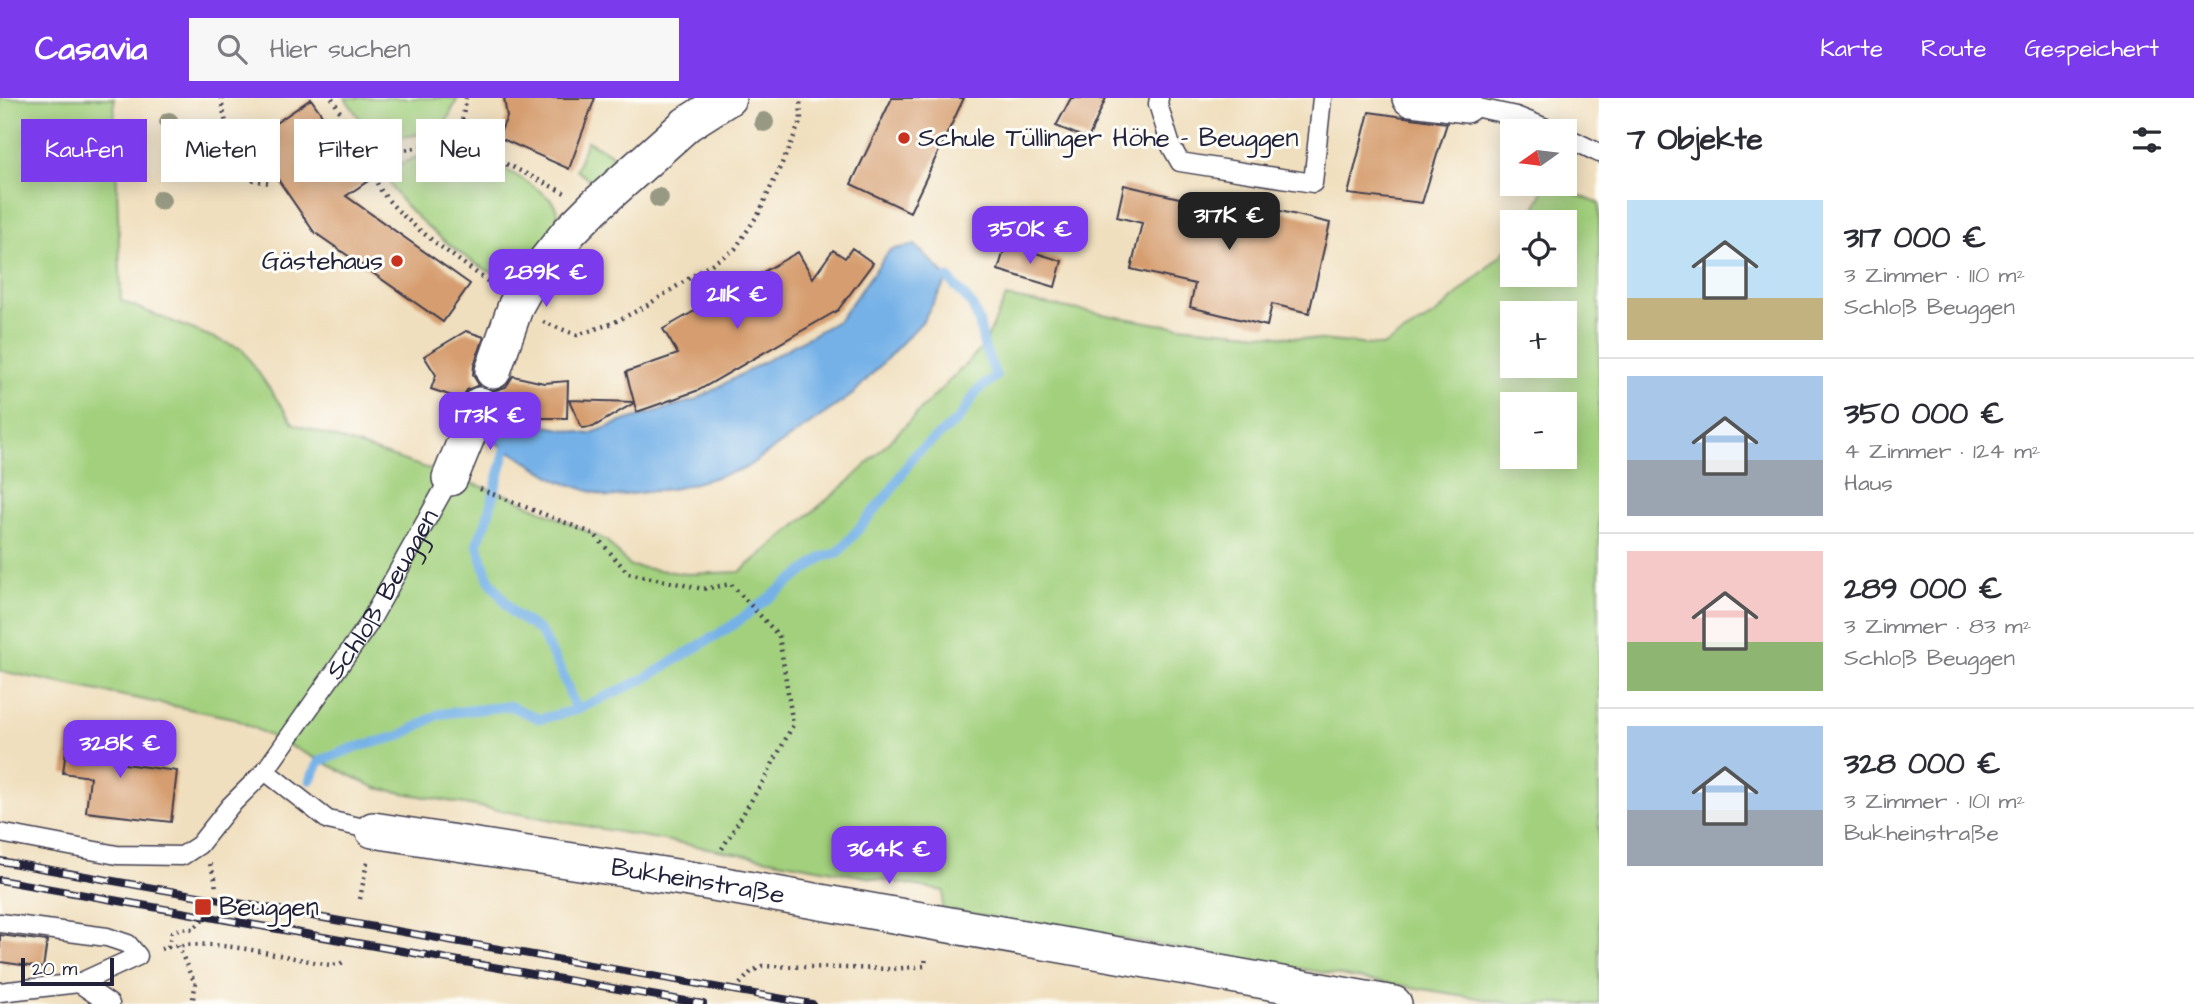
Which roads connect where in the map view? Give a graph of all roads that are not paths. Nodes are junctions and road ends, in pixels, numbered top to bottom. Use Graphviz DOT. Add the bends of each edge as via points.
graph roads {
  1 [pos="728,98"];
  2 [pos="1159,98"];
  3 [pos="1322,98"];
  4 [pos="1410,98"];
  5 [pos="1465,105"];
  6 [pos="1524,119"];
  7 [pos="1577,142"];
  8 [pos="1599,153"];
  9 [pos="493,371"];
  10 [pos="480,405"];
  11 [pos="450,478"];
  12 [pos="265,771"];
  13 [pos="373,830"];
  14 [pos="0,833"];
  15 [pos="0,923"];
  16 [pos="79,983"];
  17 [pos="0,992"];
  18 [pos="110,1004"];
  19 [pos="1394,1004"];
  1 -- 9 [label="street" via="687,124 570,231 516,304"];
  2 -- 3 [label="lane" via="1171,146 1180,162 1313,183"];
  4 -- 5 [label="street"];
  5 -- 6 [label="lane"];
  7 -- 8 [label="lane"];
  10 -- 11 [label="street, Schloß Beuggen"];
  11 -- 12 [label="lane, Schloß Beuggen" via="368,625"];
  12 -- 13 [label="lane, Bukheinstraße" via="328,820"];
  12 -- 14 [label="lane, Schloß Beuggen" via="199,845 183,856 117,855"];
  13 -- 19 [label="street, Bukheinstraße" via="702,881"];
  15 -- 16 [label="lane" via="107,937 128,944 138,956"];
  16 -- 17 [label="lane"];
  16 -- 18 [label="lane"];
}
